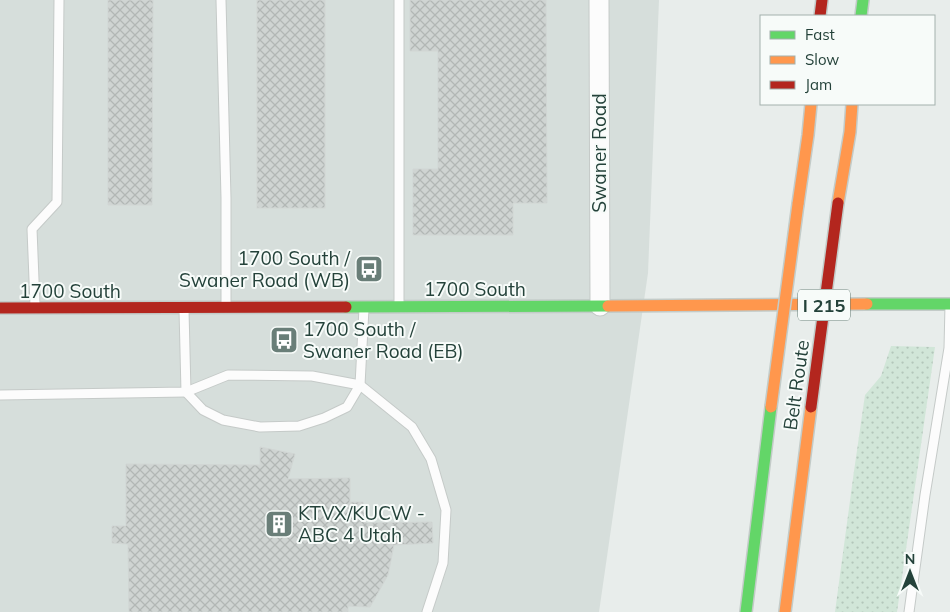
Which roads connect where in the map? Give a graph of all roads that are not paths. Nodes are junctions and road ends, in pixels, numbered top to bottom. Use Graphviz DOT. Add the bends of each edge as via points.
graph roads {
  1 [pos="59,0"];
  2 [pos="222,0"];
  3 [pos="399,0"];
  4 [pos="599,0"];
  5 [pos="822,0"];
  6 [pos="863,0"];
  7 [pos="820,15"];
  8 [pos="861,15"];
  9 [pos="811,105"];
  10 [pos="852,105"];
  11 [pos="950,304"];
  12 [pos="600,306"];
  13 [pos="399,307"];
  14 [pos="0,308"];
  15 [pos="35,308"];
  16 [pos="184,308"];
  17 [pos="226,308"];
  18 [pos="364,308"];
  19 [pos="360,385"];
  20 [pos="186,392"];
  21 [pos="0,395"];
  22 [pos="427,612"];
  23 [pos="746,612"];
  24 [pos="785,612"];
  25 [pos="910,612"];
  1 -- 15 [label="lane" via="57,202 32,229"];
  2 -- 17 [label="lane"];
  3 -- 13 [label="lane"];
  4 -- 12 [label="street, Swaner Road"];
  5 -- 7 [label="main road"];
  6 -- 8 [label="main road"];
  9 -- 23 [label="main road, Belt Route / I 215, bridge"];
  10 -- 24 [label="main road, Belt Route / I 215, bridge"];
  11 -- 12 [label="main road, 1700 South"];
  11 -- 25 [label="lane" via="949,348"];
  12 -- 13 [label="main road, 1700 South"];
  13 -- 18 [label="main road, 1700 South"];
  14 -- 15 [label="main road, 1700 South"];
  15 -- 16 [label="main road, 1700 South"];
  16 -- 17 [label="main road, 1700 South"];
  16 -- 20 [label="lane"];
  17 -- 18 [label="main road, 1700 South"];
  18 -- 19 [label="lane"];
  19 -- 20 [label="lane" via="312,376 228,376"];
  19 -- 20 [label="lane" via="347,408 298,426 260,427 223,420 203,410"];
  19 -- 22 [label="lane" via="412,427 431,459 446,510 443,563"];
  20 -- 21 [label="lane"];
}
